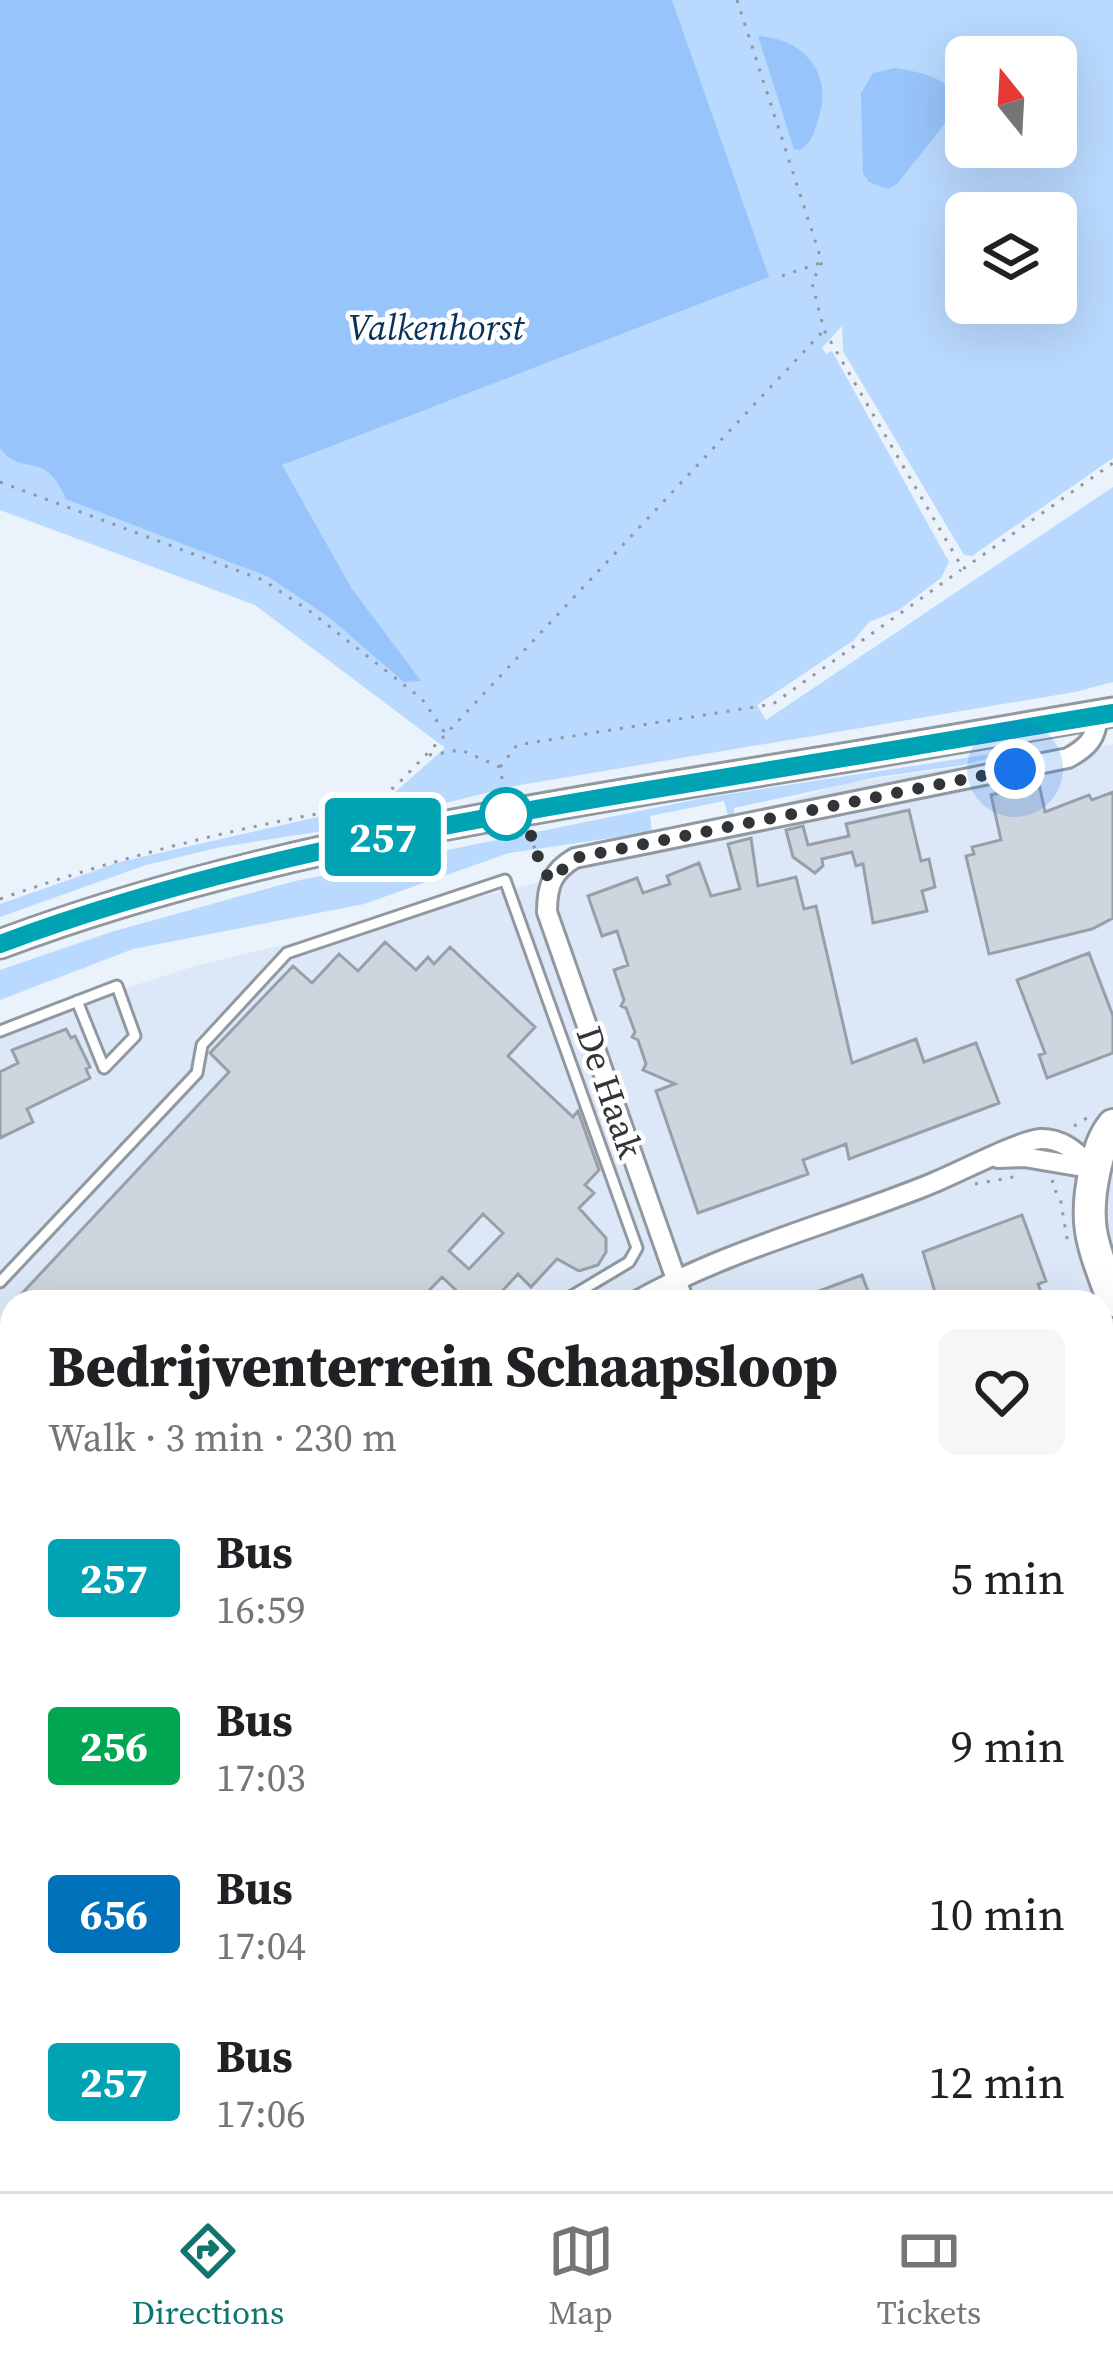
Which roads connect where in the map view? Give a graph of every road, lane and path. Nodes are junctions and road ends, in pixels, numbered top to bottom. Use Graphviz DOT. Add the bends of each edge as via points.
graph roads {
  1 [pos="737,0"];
  2 [pos="822,262"];
  3 [pos="782,276"];
  4 [pos="824,330"];
  5 [pos="1113,463"];
  6 [pos="0,482"];
  7 [pos="963,569"];
  8 [pos="1105,714"];
  9 [pos="446,734"];
  10 [pos="426,755"];
  11 [pos="500,767"];
  12 [pos="514,804"];
  13 [pos="551,880"];
  14 [pos="0,899"];
  15 [pos="0,944"];
  16 [pos="77,1001"];
  17 [pos="0,1031"];
  18 [pos="1113,1125"];
  19 [pos="1104,1159"];
  20 [pos="1028,1174"];
  21 [pos="1043,1179"];
  22 [pos="973,1184"];
  23 [pos="1051,1185"];
  24 [pos="676,1279"];
  25 [pos="0,1282"];
  26 [pos="582,1290"];
  27 [pos="656,1290"];
  28 [pos="680,1290"];
  29 [pos="1110,1290"];
  1 -- 2 [label="path"];
  2 -- 3 [label="path"];
  2 -- 4 [label="path" via="812,284"];
  4 -- 7 [label="path"];
  4 -- 9 [label="path"];
  5 -- 7 [label="path"];
  6 -- 9 [label="path" via="262,580 422,700"];
  7 -- 11 [label="path" via="773,704 517,745"];
  8 -- 12 [label="street"];
  8 -- 13 [label="street" via="1090,742 1068,758 575,858"];
  9 -- 10 [label="path"];
  10 -- 11 [label="path" via="460,749"];
  10 -- 14 [label="path" via="395,788 361,806 118,858"];
  11 -- 12 [label="path"];
  12 -- 13 [label="path"];
  12 -- 15 [label="street"];
  13 -- 24 [label="street, De Haak" via="547,912"];
  16 -- 16 [label="lane" via="85,1022 104,1069 135,1036 128,1011 117,986"];
  16 -- 17 [label="lane"];
  18 -- 19 [label="main road" via="1103,1138"];
  19 -- 24 [label="street" via="994,1158"];
  19 -- 29 [label="main road" via="1088,1198 1089,1224"];
  20 -- 22 [label="path"];
  21 -- 23 [label="path"];
  24 -- 27 [label="street"];
  24 -- 28 [label="street, De Haak"];
  25 -- 26 [label="lane" via="197,1072 202,1045 287,952 505,880 637,1248 629,1262"];
}
